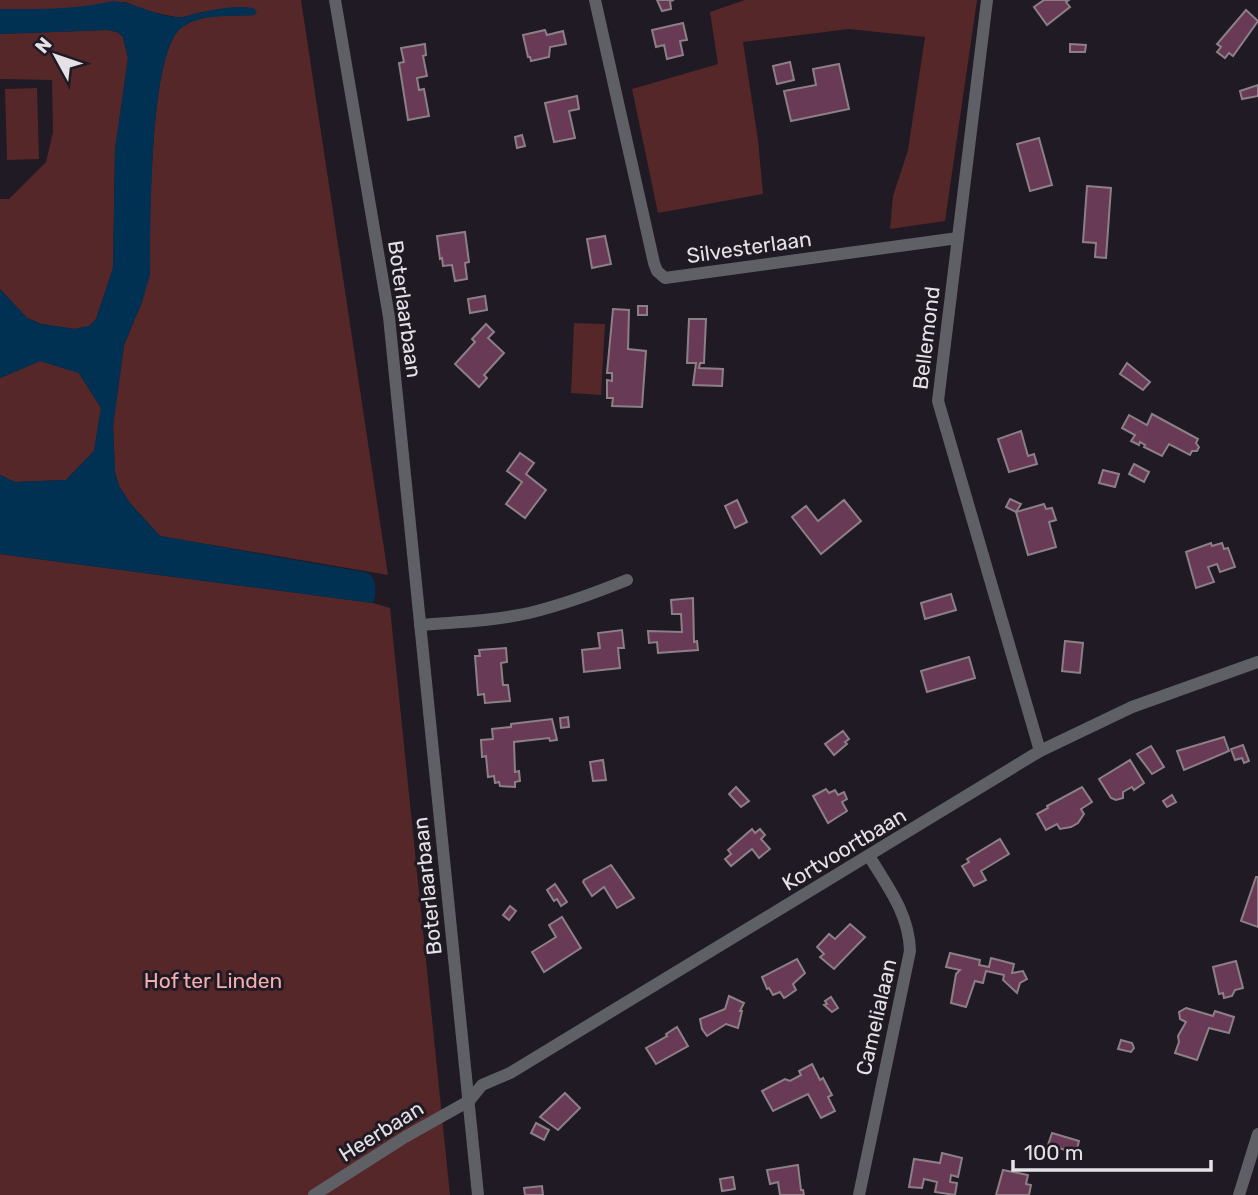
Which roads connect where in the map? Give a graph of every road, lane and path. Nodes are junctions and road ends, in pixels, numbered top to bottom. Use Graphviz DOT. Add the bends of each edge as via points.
graph roads {
  1 [pos="335,0"];
  2 [pos="596,0"];
  3 [pos="988,0"];
  4 [pos="958,238"];
  5 [pos="627,580"];
  6 [pos="420,625"];
  7 [pos="1258,662"];
  8 [pos="1040,751"];
  9 [pos="869,856"];
  10 [pos="468,1101"];
  11 [pos="1258,1134"];
  12 [pos="314,1195"];
  13 [pos="478,1195"];
  14 [pos="859,1195"];
  15 [pos="1239,1195"];
  1 -- 6 [label="street, Boterlaarbaan" via="389,317"];
  2 -- 4 [label="street, Silvesterlaan" via="654,264 665,278"];
  3 -- 4 [label="street, Bellemond"];
  4 -- 8 [label="street, Bellemond" via="938,401"];
  5 -- 6 [label="street" via="528,613"];
  6 -- 10 [label="street, Boterlaarbaan"];
  7 -- 8 [label="street, Kortvoortbaan" via="1132,707"];
  8 -- 9 [label="street, Kortvoortbaan"];
  9 -- 10 [label="street, Kortvoortbaan" via="510,1073 482,1085"];
  9 -- 14 [label="street, Camelialaan" via="901,909 910,934 910,951"];
  10 -- 12 [label="street, Heerbaan"];
  10 -- 13 [label="street, Boterlaarbaan"];
  11 -- 15 [label="street"];
}
